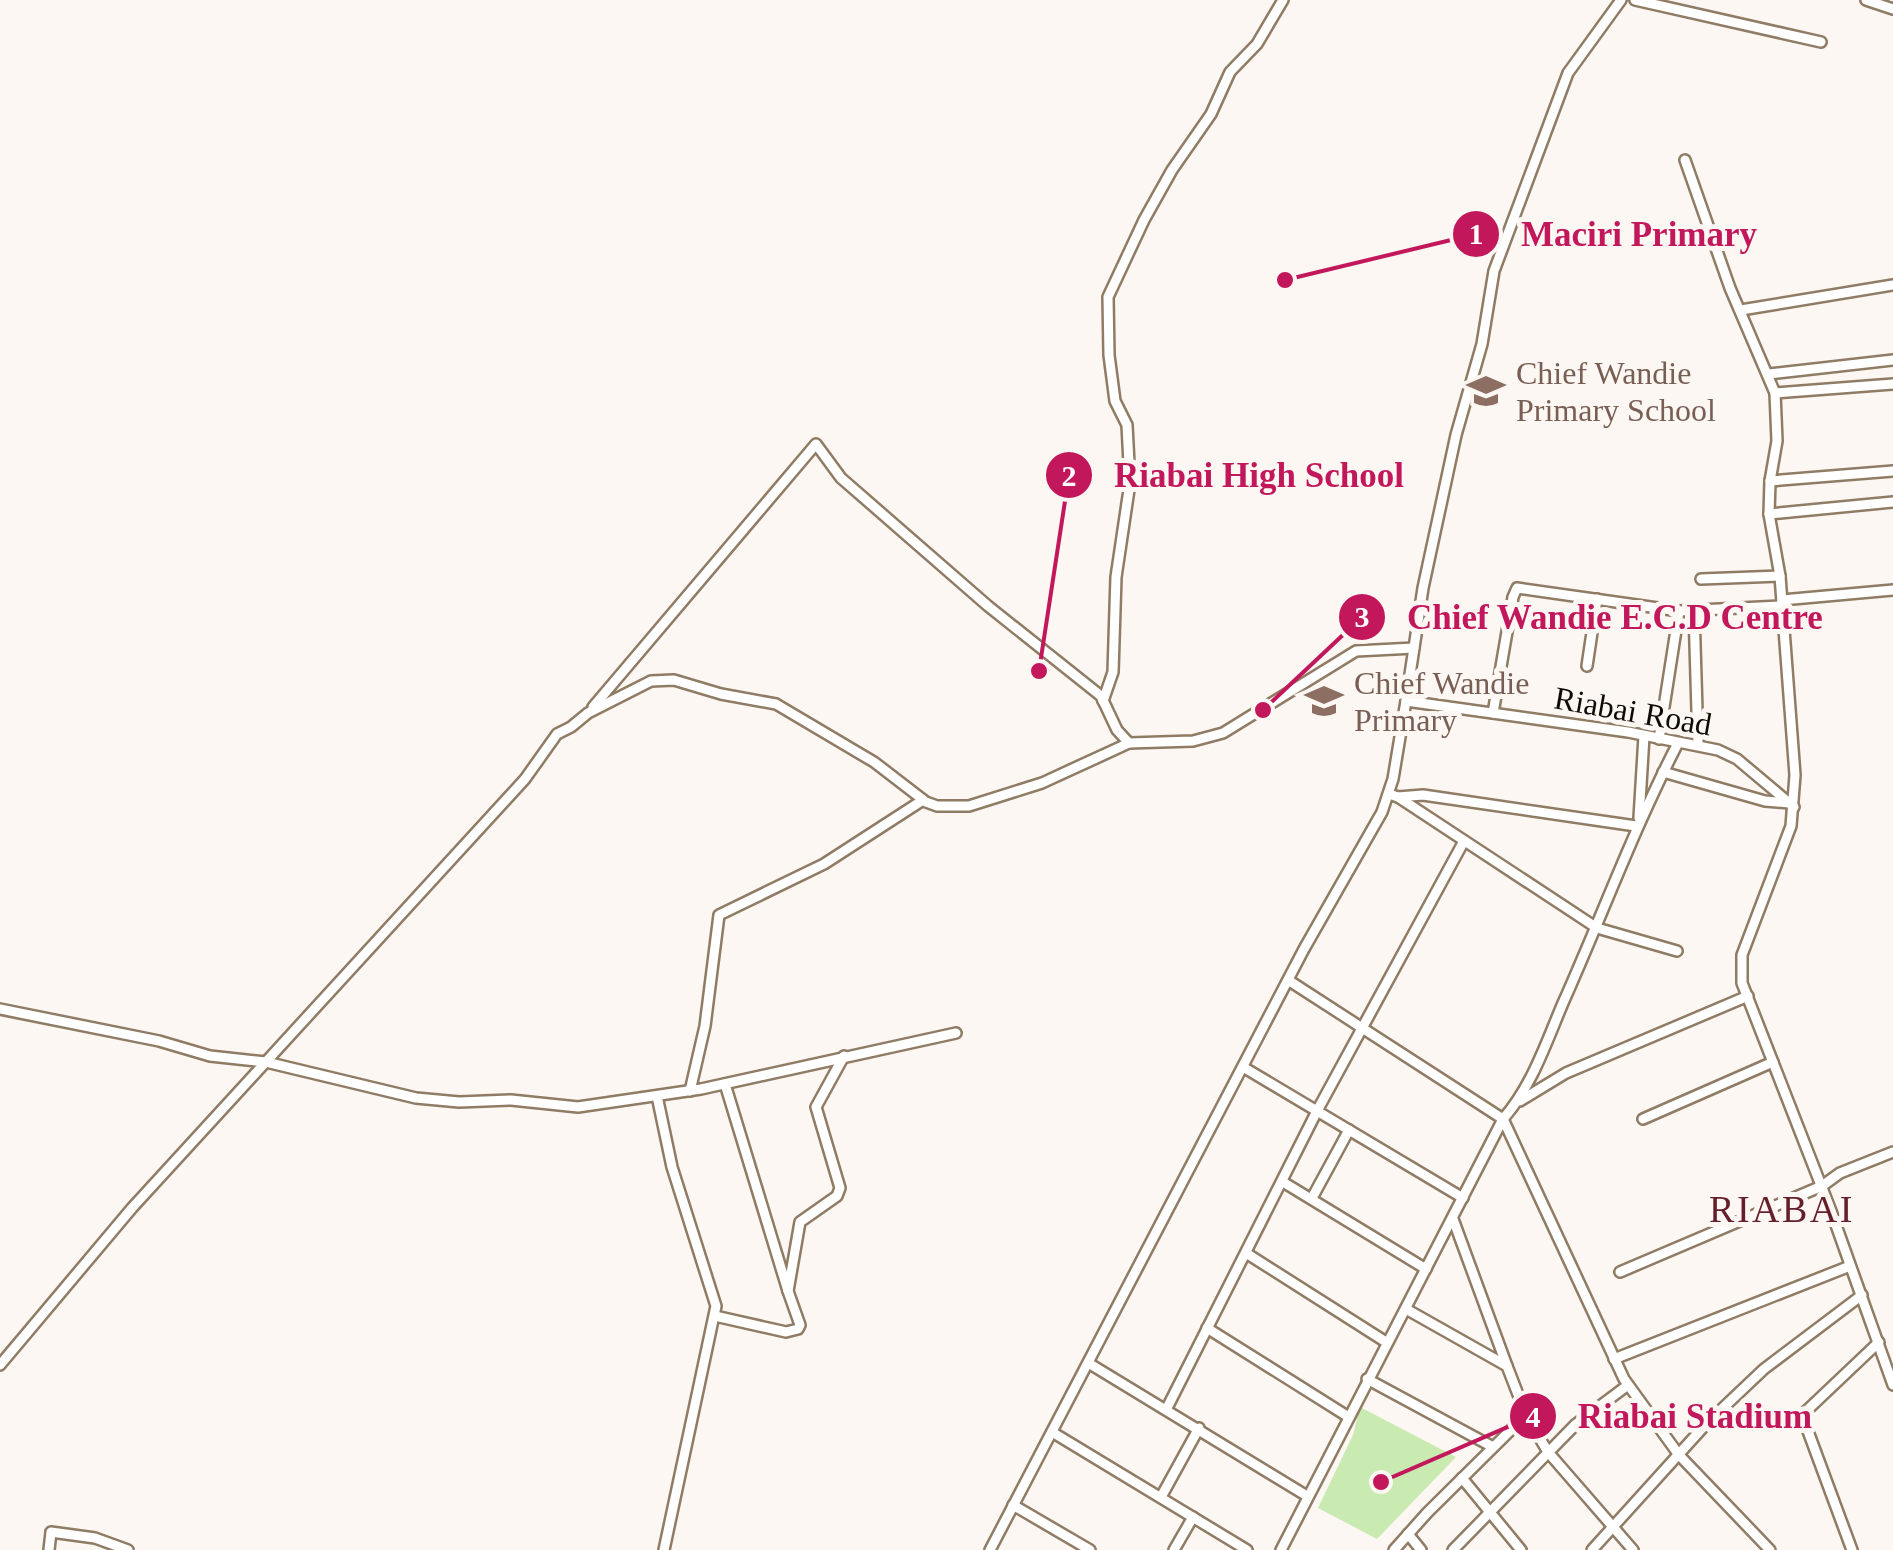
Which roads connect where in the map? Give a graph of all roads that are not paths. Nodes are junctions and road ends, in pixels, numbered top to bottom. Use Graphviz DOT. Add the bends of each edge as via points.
graph roads {
  1 [pos="1283,0"];
  2 [pos="1620,0"];
  3 [pos="1635,0"];
  4 [pos="1866,0"];
  5 [pos="1893,10"];
  6 [pos="1821,42"];
  7 [pos="1685,160"];
  8 [pos="1893,285"];
  9 [pos="1740,310"];
  10 [pos="1893,360"];
  11 [pos="1769,374"];
  12 [pos="1893,384"];
  13 [pos="1775,393"];
  14 [pos="1893,471"];
  15 [pos="1770,481"];
  16 [pos="1893,502"];
  17 [pos="1770,514"];
  18 [pos="1780,576"];
  19 [pos="1701,579"];
  20 [pos="1893,590"];
  21 [pos="1597,599"];
  22 [pos="1782,603"];
  23 [pos="1679,610"];
  24 [pos="1694,611"];
  25 [pos="1414,648"];
  26 [pos="1586,666"];
  27 [pos="1103,700"];
  28 [pos="1406,701"];
  29 [pos="588,712"];
  30 [pos="1494,713"];
  31 [pos="1644,736"];
  32 [pos="1659,739"];
  33 [pos="1129,743"];
  34 [pos="1678,743"];
  35 [pos="1698,745"];
  36 [pos="1663,772"];
  37 [pos="1394,795"];
  38 [pos="923,800"];
  39 [pos="1792,805"];
  40 [pos="1638,823"];
  41 [pos="1464,841"];
  42 [pos="1596,928"];
  43 [pos="1676,951"];
  44 [pos="1288,980"];
  45 [pos="1748,996"];
  46 [pos="0,1009"];
  47 [pos="1362,1027"];
  48 [pos="956,1033"];
  49 [pos="844,1056"];
  50 [pos="266,1062"];
  51 [pos="1773,1062"];
  52 [pos="1243,1066"];
  53 [pos="725,1084"];
  54 [pos="690,1091"];
  55 [pos="657,1096"];
  56 [pos="1518,1102"];
  57 [pos="1318,1111"];
  58 [pos="1503,1118"];
  59 [pos="1643,1119"];
  60 [pos="1349,1130"];
  61 [pos="1893,1152"];
  62 [pos="1283,1182"];
  63 [pos="1822,1186"];
  64 [pos="1312,1198"];
  65 [pos="1464,1198"];
  66 [pos="1453,1219"];
  67 [pos="1246,1253"];
  68 [pos="1850,1266"];
  69 [pos="1426,1269"];
  70 [pos="1620,1272"];
  71 [pos="788,1291"];
  72 [pos="1862,1295"];
  73 [pos="1406,1309"];
  74 [pos="715,1316"];
  75 [pos="1207,1328"];
  76 [pos="1386,1342"];
  77 [pos="1878,1342"];
  78 [pos="1614,1359"];
  79 [pos="1090,1364"];
  80 [pos="0,1365"];
  81 [pos="1890,1365"];
  82 [pos="1507,1366"];
  83 [pos="1367,1379"];
  84 [pos="1628,1385"];
  85 [pos="1893,1385"];
  86 [pos="1167,1408"];
  87 [pos="1526,1415"];
  88 [pos="1347,1416"];
  89 [pos="1199,1428"];
  90 [pos="1052,1432"];
  91 [pos="1493,1447"];
  92 [pos="1548,1452"];
  93 [pos="1678,1455"];
  94 [pos="1462,1478"];
  95 [pos="1307,1496"];
  96 [pos="1161,1497"];
  97 [pos="1013,1506"];
  98 [pos="1491,1513"];
  99 [pos="1193,1517"];
  100 [pos="1614,1527"];
  101 [pos="1408,1534"];
  102 [pos="1848,1538"];
  103 [pos="49,1550"];
  104 [pos="128,1550"];
  105 [pos="664,1550"];
  106 [pos="990,1550"];
  107 [pos="1090,1550"];
  108 [pos="1174,1550"];
  109 [pos="1247,1550"];
  110 [pos="1281,1550"];
  111 [pos="1394,1550"];
  112 [pos="1422,1550"];
  113 [pos="1453,1550"];
  114 [pos="1521,1550"];
  115 [pos="1592,1550"];
  116 [pos="1633,1550"];
  117 [pos="1770,1550"];
  118 [pos="1837,1550"];
  119 [pos="1852,1550"];
  1 -- 27 [label="street" via="1257,44 1230,72 1211,114 1172,170 1108,297 1109,355 1115,401 1127,425 1130,483 1116,578 1113,672"];
  2 -- 25 [label="street" via="1568,73 1494,271"];
  3 -- 6 [label="street"];
  4 -- 5 [label="street"];
  7 -- 9 [label="street"];
  8 -- 9 [label="street"];
  9 -- 11 [label="street"];
  10 -- 11 [label="street"];
  11 -- 13 [label="street"];
  12 -- 13 [label="street"];
  13 -- 15 [label="street"];
  14 -- 15 [label="street"];
  15 -- 17 [label="street"];
  16 -- 17 [label="street"];
  17 -- 18 [label="street"];
  18 -- 19 [label="street"];
  18 -- 22 [label="street"];
  20 -- 22 [label="street"];
  21 -- 23 [label="street"];
  21 -- 26 [label="street"];
  21 -- 30 [label="street" via="1514,591"];
  22 -- 24 [label="street"];
  22 -- 39 [label="street"];
  23 -- 24 [label="street"];
  23 -- 32 [label="street"];
  24 -- 35 [label="street"];
  25 -- 28 [label="street"];
  25 -- 33 [label="street" via="1356,651 1223,732 1193,742"];
  27 -- 29 [label="street" via="840,478 816,444"];
  27 -- 33 [label="street"];
  28 -- 30 [label="street, Riabai Road"];
  28 -- 37 [label="street"];
  29 -- 38 [label="street" via="652,680 768,701 874,762"];
  29 -- 50 [label="street" via="550,741 526,779"];
  30 -- 31 [label="street, Riabai Road"];
  31 -- 32 [label="street, Riabai Road"];
  31 -- 40 [label="street"];
  32 -- 34 [label="street, Riabai Road"];
  33 -- 38 [label="street" via="1042,783 969,806"];
  34 -- 35 [label="street, Riabai Road"];
  34 -- 36 [label="street"];
  35 -- 39 [label="street, Riabai Road" via="1737,760"];
  36 -- 39 [label="street"];
  36 -- 40 [label="street"];
  37 -- 40 [label="street"];
  37 -- 41 [label="street"];
  37 -- 44 [label="street"];
  38 -- 54 [label="street" via="824,864 719,915 706,1026"];
  39 -- 45 [label="street" via="1780,857 1742,955"];
  40 -- 42 [label="street"];
  41 -- 42 [label="street"];
  41 -- 47 [label="street"];
  42 -- 43 [label="street"];
  42 -- 56 [label="street"];
  44 -- 47 [label="street"];
  44 -- 52 [label="street"];
  45 -- 51 [label="street"];
  45 -- 56 [label="street" via="1566,1073"];
  46 -- 50 [label="street" via="210,1056"];
  47 -- 57 [label="street"];
  47 -- 58 [label="street"];
  48 -- 49 [label="street"];
  49 -- 53 [label="street"];
  49 -- 71 [label="street" via="816,1107 840,1192 800,1222"];
  50 -- 55 [label="street" via="449,1101 578,1107"];
  50 -- 80 [label="street"];
  51 -- 59 [label="street"];
  51 -- 63 [label="street"];
  52 -- 57 [label="street"];
  52 -- 79 [label="street"];
  53 -- 54 [label="street"];
  53 -- 71 [label="street"];
  54 -- 55 [label="street"];
  55 -- 74 [label="street"];
  56 -- 58 [label="street"];
  57 -- 60 [label="street"];
  57 -- 62 [label="street"];
  58 -- 65 [label="street"];
  58 -- 78 [label="street"];
  60 -- 64 [label="street"];
  60 -- 65 [label="street"];
  61 -- 63 [label="street"];
  62 -- 64 [label="street"];
  62 -- 67 [label="street"];
  63 -- 68 [label="street"];
  63 -- 70 [label="street"];
  64 -- 69 [label="street"];
  65 -- 66 [label="street"];
  66 -- 69 [label="street"];
  66 -- 82 [label="street"];
  67 -- 75 [label="street"];
  67 -- 76 [label="street"];
  68 -- 72 [label="street"];
  68 -- 78 [label="street"];
  69 -- 73 [label="street"];
  71 -- 74 [label="street" via="800,1325 793,1332"];
  72 -- 77 [label="street"];
  72 -- 93 [label="street" via="1764,1369"];
  73 -- 76 [label="street"];
  73 -- 82 [label="street"];
  74 -- 105 [label="street"];
  75 -- 86 [label="street"];
  75 -- 88 [label="street"];
  76 -- 83 [label="street"];
  77 -- 81 [label="street"];
  77 -- 102 [label="street" via="1802,1415"];
  78 -- 84 [label="street"];
  79 -- 86 [label="street"];
  79 -- 90 [label="street"];
  81 -- 85 [label="street"];
  82 -- 87 [label="street"];
  83 -- 88 [label="street"];
  83 -- 91 [label="street"];
  84 -- 92 [label="street"];
  84 -- 93 [label="street"];
  86 -- 89 [label="street"];
  87 -- 91 [label="street"];
  87 -- 92 [label="street"];
  88 -- 95 [label="street"];
  89 -- 95 [label="street"];
  89 -- 96 [label="street"];
  90 -- 96 [label="street"];
  90 -- 97 [label="street"];
  91 -- 94 [label="street"];
  92 -- 98 [label="street"];
  92 -- 100 [label="street"];
  93 -- 100 [label="street"];
  93 -- 117 [label="street"];
  94 -- 98 [label="street"];
  94 -- 101 [label="street"];
  95 -- 110 [label="street"];
  96 -- 99 [label="street"];
  97 -- 106 [label="street"];
  97 -- 107 [label="street"];
  98 -- 113 [label="street"];
  98 -- 114 [label="street"];
  99 -- 108 [label="street"];
  99 -- 109 [label="street"];
  100 -- 115 [label="street"];
  100 -- 116 [label="street"];
  101 -- 111 [label="street"];
  101 -- 112 [label="street"];
  102 -- 118 [label="street"];
  102 -- 119 [label="street"];
  103 -- 104 [label="street" via="50,1532"];
}
